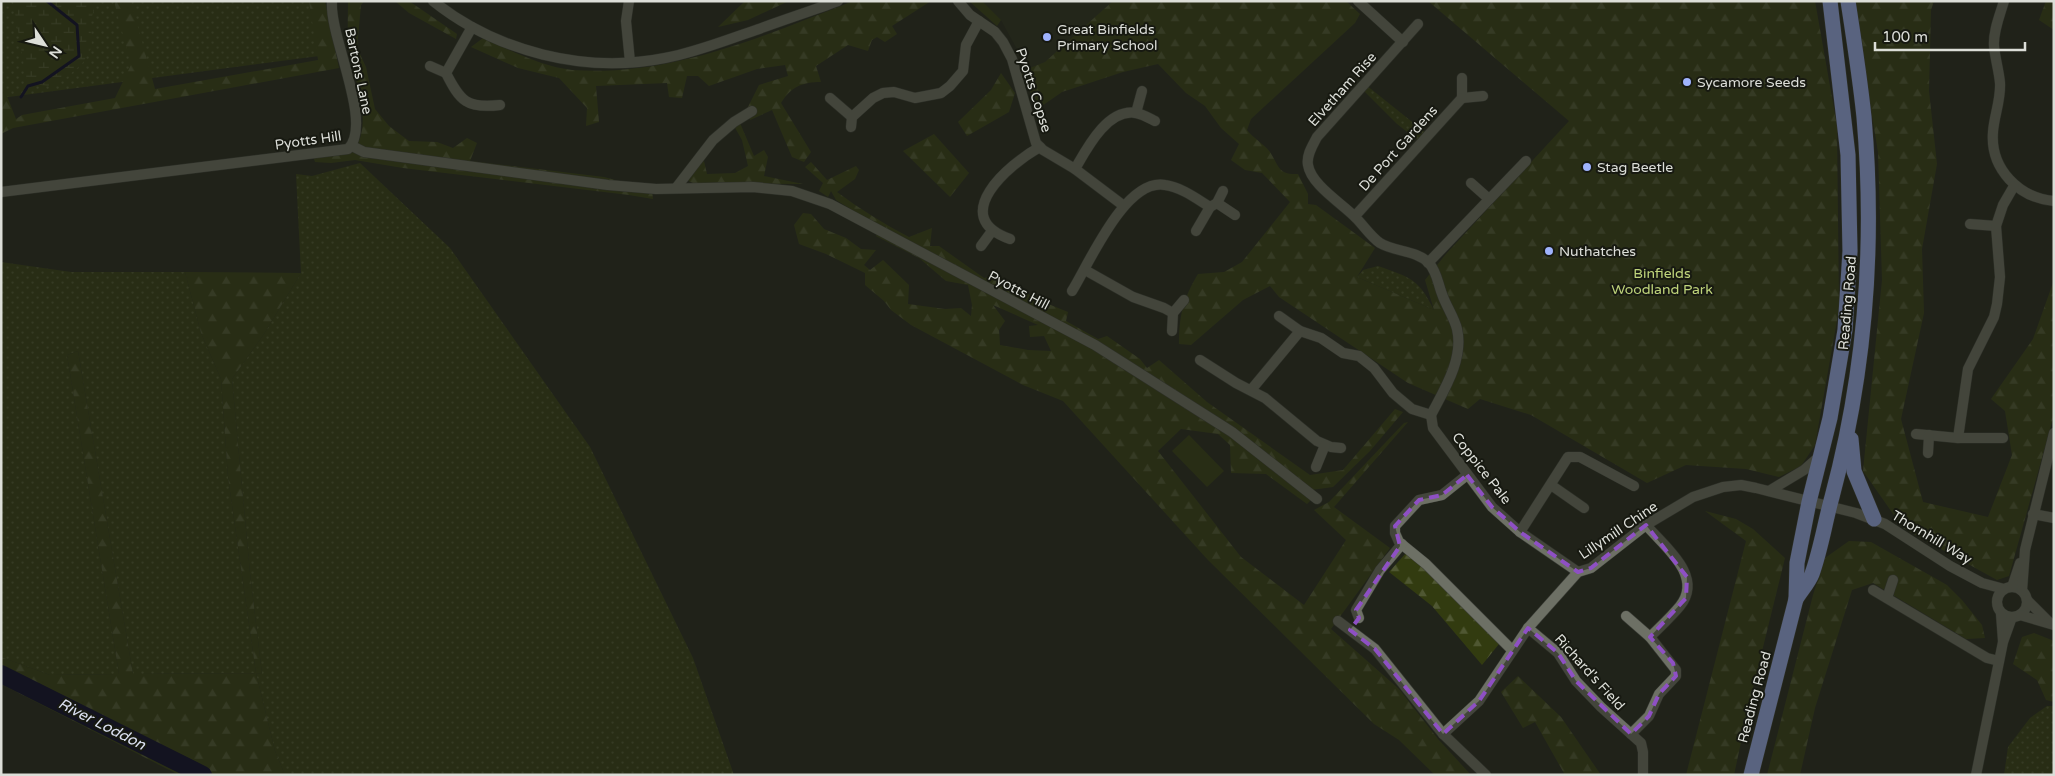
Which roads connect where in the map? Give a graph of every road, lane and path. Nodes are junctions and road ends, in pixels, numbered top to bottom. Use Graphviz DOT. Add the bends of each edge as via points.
graph roads {
  1 [pos="332,1"];
  2 [pos="433,1"];
  3 [pos="629,1"];
  4 [pos="838,1"];
  5 [pos="958,1"];
  6 [pos="1830,1"];
  7 [pos="1848,1"];
  8 [pos="2004,1"];
  9 [pos="1364,6"];
  10 [pos="980,21"];
  11 [pos="1418,24"];
  12 [pos="472,28"];
  13 [pos="1403,42"];
  14 [pos="630,62"];
  15 [pos="430,66"];
  16 [pos="446,73"];
  17 [pos="1462,78"];
  18 [pos="1142,91"];
  19 [pos="1483,96"];
  20 [pos="830,98"];
  21 [pos="1462,98"];
  22 [pos="500,105"];
  23 [pos="752,111"];
  24 [pos="1136,113"];
  25 [pos="1155,121"];
  26 [pos="352,146"];
  27 [pos="1040,147"];
  28 [pos="1526,160"];
  29 [pos="1074,170"];
  30 [pos="1472,183"];
  31 [pos="2014,186"];
  32 [pos="676,188"];
  33 [pos="1223,191"];
  34 [pos="1,192"];
  35 [pos="1489,199"];
  36 [pos="2054,201"];
  37 [pos="1214,205"];
  38 [pos="1124,206"];
  39 [pos="1235,215"];
  40 [pos="1354,216"];
  41 [pos="1970,224"];
  42 [pos="1996,226"];
  43 [pos="992,231"];
  44 [pos="1196,231"];
  45 [pos="1010,239"];
  46 [pos="981,246"];
  47 [pos="1428,262"];
  48 [pos="1085,270"];
  49 [pos="1072,291"];
  50 [pos="1184,300"];
  51 [pos="1173,314"];
  52 [pos="1279,316"];
  53 [pos="1172,331"];
  54 [pos="1300,331"];
  55 [pos="1200,360"];
  56 [pos="1251,390"];
  57 [pos="1852,403"];
  58 [pos="1431,415"];
  59 [pos="2054,433"];
  60 [pos="1916,434"];
  61 [pos="1929,435"];
  62 [pos="1958,438"];
  63 [pos="2003,438"];
  64 [pos="1325,445"];
  65 [pos="1341,448"];
  66 [pos="1928,452"];
  67 [pos="1821,455"];
  68 [pos="1316,467"];
  69 [pos="1467,475"];
  70 [pos="1551,485"];
  71 [pos="1634,486"];
  72 [pos="1768,491"];
  73 [pos="1317,499"];
  74 [pos="1809,502"];
  75 [pos="1829,507"];
  76 [pos="1584,508"];
  77 [pos="2034,514"];
  78 [pos="2054,518"];
  79 [pos="1874,519"];
  80 [pos="1646,525"];
  81 [pos="1520,532"];
  82 [pos="1402,544"];
  83 [pos="1578,572"];
  84 [pos="1893,580"];
  85 [pos="1982,583"];
  86 [pos="1873,590"];
  87 [pos="2016,592"];
  88 [pos="1887,598"];
  89 [pos="1796,599"];
  90 [pos="1999,610"];
  91 [pos="1626,616"];
  92 [pos="2016,616"];
  93 [pos="1338,621"];
  94 [pos="2053,624"];
  95 [pos="1528,628"];
  96 [pos="1350,630"];
  97 [pos="1650,637"];
  98 [pos="2003,642"];
  99 [pos="1512,650"];
  100 [pos="1999,662"];
  101 [pos="1443,734"];
  102 [pos="1631,734"];
  103 [pos="1486,775"];
  104 [pos="1643,775"];
  105 [pos="1751,775"];
  106 [pos="1976,775"];
  1 -- 26 [label="street, Bartons Lane" via="356,112"];
  2 -- 12 [label="street"];
  3 -- 14 [label="street" via="626,21"];
  4 -- 14 [label="street" via="709,47 666,58"];
  5 -- 10 [label="street, Pyotts Copse"];
  6 -- 67 [label="highway, Reading Road" via="1847,129 1850,236 1842,350"];
  7 -- 57 [label="highway, Reading Road" via="1862,100 1868,202 1864,307"];
  8 -- 31 [label="street" via="1994,43 2000,83 1993,147 1997,162"];
  9 -- 13 [label="street"];
  10 -- 20 [label="street" via="966,45 962,71 941,93 915,98 894,92 883,93 873,98 851,122"];
  10 -- 27 [label="street, Pyotts Copse" via="995,32 1012,59 1031,130"];
  11 -- 13 [label="street, Elvetham Rise"];
  12 -- 14 [label="street" via="517,48 552,56 588,62"];
  12 -- 16 [label="street"];
  13 -- 40 [label="street, Elvetham Rise" via="1329,122 1309,153 1308,166 1313,177"];
  15 -- 16 [label="street"];
  16 -- 22 [label="street" via="462,100 484,107"];
  17 -- 21 [label="street"];
  18 -- 24 [label="street"];
  19 -- 21 [label="street"];
  21 -- 40 [label="street, De Port Gardens"];
  23 -- 32 [label="street" via="713,140"];
  24 -- 25 [label="street"];
  24 -- 29 [label="street" via="1120,116 1102,128"];
  26 -- 32 [label="street, Pyotts Hill" via="364,152 608,185"];
  26 -- 34 [label="street, Pyotts Hill" via="343,151"];
  27 -- 29 [label="street, Pyotts Copse"];
  27 -- 43 [label="street, Pyotts Copse" via="1013,164 987,192 984,210"];
  28 -- 35 [label="street"];
  29 -- 38 [label="street, Pyotts Copse"];
  30 -- 35 [label="street"];
  31 -- 36 [label="street" via="2040,200"];
  31 -- 42 [label="street"];
  32 -- 73 [label="street, Pyotts Hill" via="753,187 792,191 830,204 1095,345 1232,432"];
  33 -- 37 [label="street"];
  35 -- 47 [label="street"];
  37 -- 38 [label="street" via="1163,184 1154,186"];
  37 -- 39 [label="street"];
  37 -- 44 [label="street"];
  38 -- 48 [label="street" via="1101,237"];
  40 -- 47 [label="street, Elvetham Rise" via="1389,248 1414,254"];
  41 -- 42 [label="street"];
  42 -- 62 [label="street" via="2000,277 1997,304 1968,369"];
  43 -- 45 [label="street"];
  43 -- 46 [label="street"];
  47 -- 58 [label="street" via="1436,274 1458,338 1456,361"];
  48 -- 49 [label="street"];
  48 -- 51 [label="street" via="1133,297"];
  50 -- 51 [label="street"];
  51 -- 53 [label="street"];
  52 -- 54 [label="street"];
  54 -- 56 [label="street"];
  54 -- 58 [label="street" via="1322,338 1343,353 1360,356 1412,410"];
  55 -- 56 [label="street"];
  56 -- 64 [label="street"];
  57 -- 74 [label="highway" via="1837,430 1822,492"];
  57 -- 75 [label="highway, Reading Road"];
  57 -- 79 [label="highway" via="1853,464"];
  58 -- 69 [label="street, Coppice Pale" via="1433,428"];
  59 -- 77 [label="street"];
  60 -- 61 [label="street"];
  61 -- 62 [label="street"];
  61 -- 66 [label="street"];
  62 -- 63 [label="street"];
  64 -- 65 [label="street"];
  64 -- 68 [label="street"];
  67 -- 72 [label="street" via="1804,470"];
  67 -- 74 [label="highway, Reading Road"];
  69 -- 81 [label="street, Coppice Pale" via="1492,507"];
  69 -- 82 [label="street" via="1442,495 1419,500 1394,526"];
  70 -- 71 [label="street" via="1568,457 1580,457"];
  70 -- 76 [label="street"];
  70 -- 81 [label="street"];
  72 -- 74 [label="street, Lillymill Chine"];
  72 -- 80 [label="street, Lillymill Chine" via="1741,485 1708,491"];
  74 -- 75 [label="street, Thornhill Way"];
  74 -- 89 [label="highway, Reading Road" via="1797,563"];
  75 -- 79 [label="street, Thornhill Way"];
  75 -- 89 [label="highway, Reading Road" via="1812,575"];
  77 -- 78 [label="street"];
  77 -- 87 [label="street"];
  79 -- 85 [label="street, Thornhill Way" via="1895,528 1950,566"];
  80 -- 83 [label="street, Lillymill Chine" via="1591,568"];
  80 -- 97 [label="street" via="1682,567 1689,586 1680,607"];
  81 -- 83 [label="street, Coppice Pale"];
  82 -- 96 [label="street" via="1380,570 1356,610 1362,614"];
  82 -- 99 [label="street" via="1456,592"];
  83 -- 95 [label="street, Lillymill Chine"];
  84 -- 88 [label="street"];
  85 -- 87 [label="street, Thornhill Way"];
  85 -- 90 [label="street, Thornhill Way"];
  86 -- 88 [label="street"];
  87 -- 90 [label="street" via="1998,596"];
  87 -- 92 [label="street" via="2026,606"];
  87 -- 94 [label="street, Thornhill Way"];
  88 -- 100 [label="street"];
  89 -- 105 [label="highway, Reading Road"];
  90 -- 92 [label="street, Thornhill Way"];
  90 -- 98 [label="street"];
  91 -- 97 [label="street"];
  92 -- 94 [label="street, Thornhill Way"];
  92 -- 98 [label="street"];
  93 -- 96 [label="street"];
  95 -- 99 [label="street, Lillymill Chine"];
  95 -- 102 [label="street, Richard's Field" via="1558,653 1576,681"];
  96 -- 101 [label="street" via="1375,649"];
  97 -- 102 [label="street" via="1672,663 1676,676 1659,694 1650,716"];
  98 -- 100 [label="street"];
  99 -- 101 [label="street, Lillymill Chine" via="1479,701"];
  100 -- 106 [label="street"];
  101 -- 103 [label="street"];
  102 -- 104 [label="street, Richard's Field" via="1641,743"];
}
